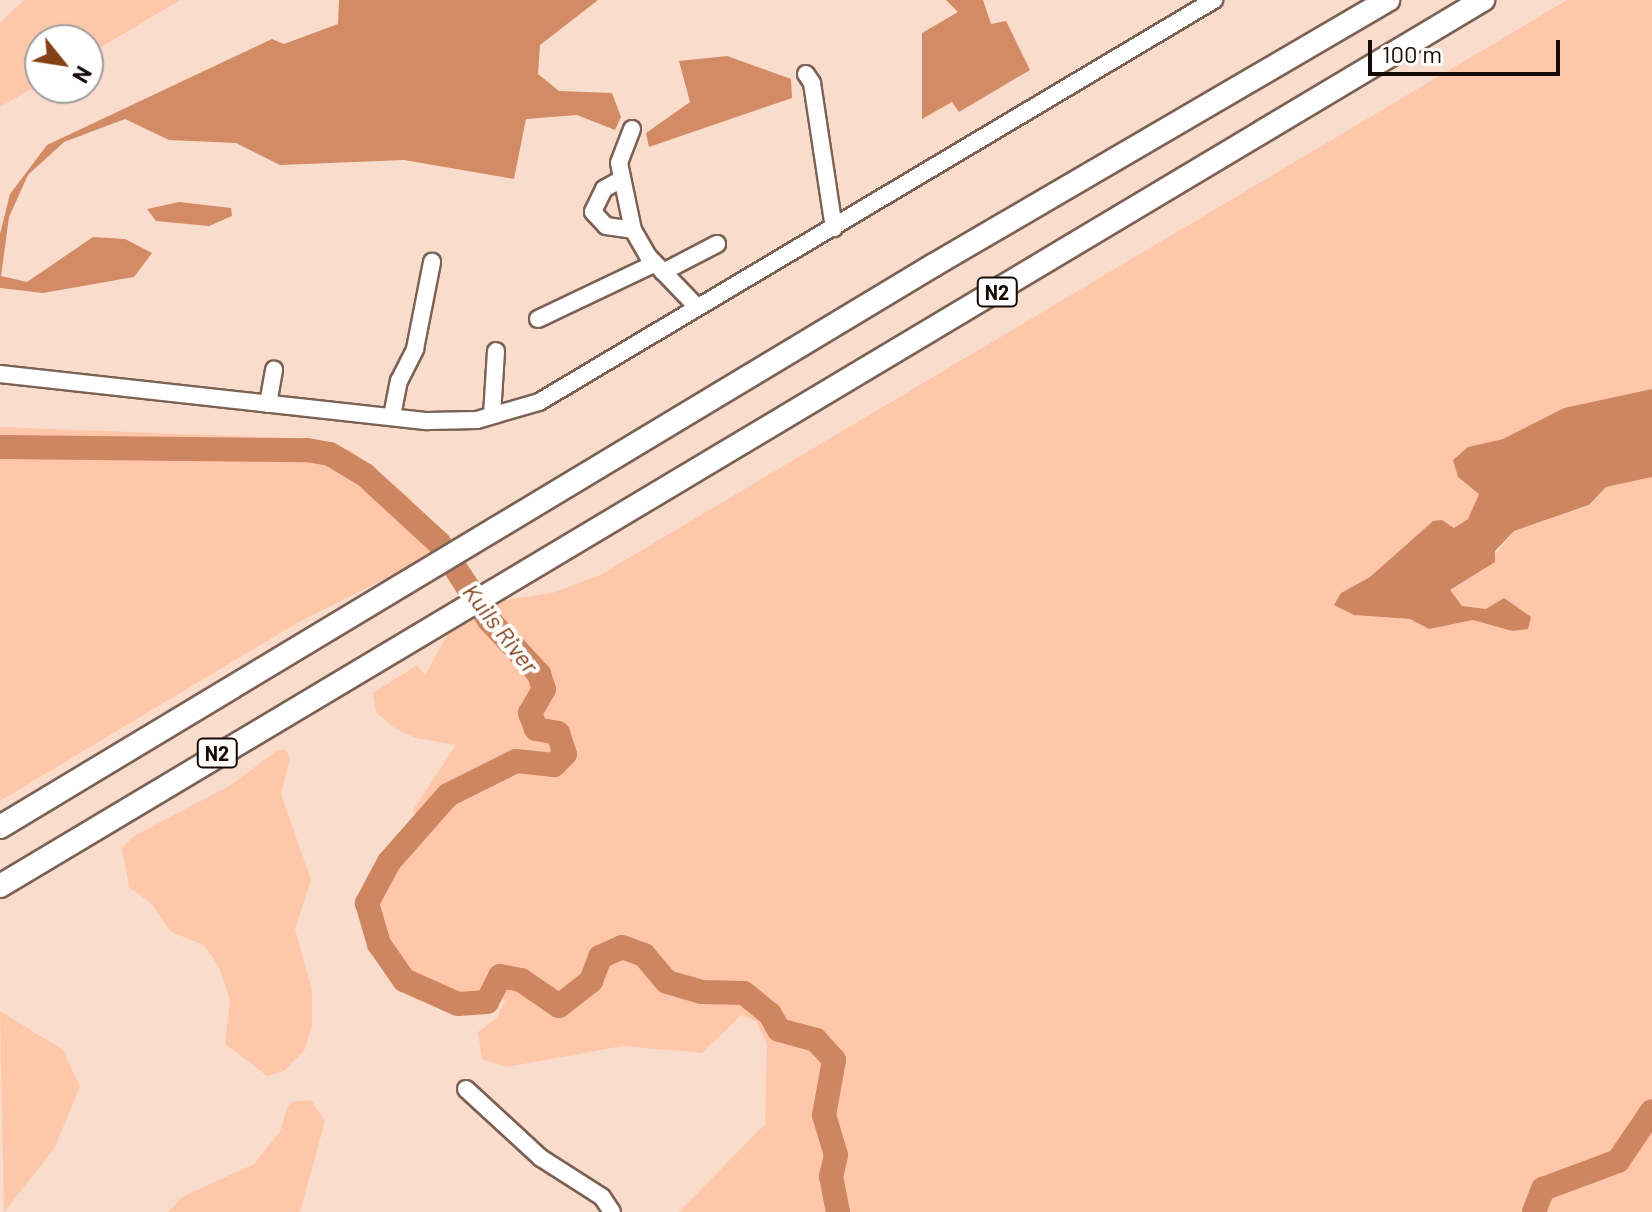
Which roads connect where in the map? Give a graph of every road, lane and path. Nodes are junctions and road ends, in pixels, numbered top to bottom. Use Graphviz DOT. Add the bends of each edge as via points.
graph roads {
  1 [pos="1214,0"];
  2 [pos="1388,0"];
  3 [pos="1483,0"];
  4 [pos="806,74"];
  5 [pos="632,129"];
  6 [pos="620,180"];
  7 [pos="834,228"];
  8 [pos="633,230"];
  9 [pos="717,244"];
  10 [pos="432,262"];
  11 [pos="659,268"];
  12 [pos="697,307"];
  13 [pos="538,319"];
  14 [pos="496,351"];
  15 [pos="274,370"];
  16 [pos="0,374"];
  17 [pos="268,404"];
  18 [pos="492,415"];
  19 [pos="392,416"];
  20 [pos="0,827"];
  21 [pos="0,886"];
  22 [pos="466,1089"];
  23 [pos="612,1212"];
  1 -- 7 [label="street"];
  2 -- 20 [label="highway, N2" via="934,265"];
  3 -- 21 [label="highway, N2"];
  4 -- 7 [label="street" via="812,83"];
  5 -- 6 [label="street" via="619,163"];
  6 -- 8 [label="street"];
  6 -- 8 [label="street" via="604,189 593,212 609,227"];
  7 -- 12 [label="street"];
  8 -- 11 [label="street"];
  9 -- 11 [label="street"];
  10 -- 19 [label="street" via="415,349 399,381"];
  11 -- 12 [label="street"];
  11 -- 13 [label="street"];
  12 -- 18 [label="street" via="539,402"];
  14 -- 18 [label="street"];
  15 -- 17 [label="street"];
  16 -- 17 [label="street" via="154,387"];
  17 -- 19 [label="street"];
  18 -- 19 [label="street" via="440,421"];
  22 -- 23 [label="street" via="533,1151 602,1197"];
}
